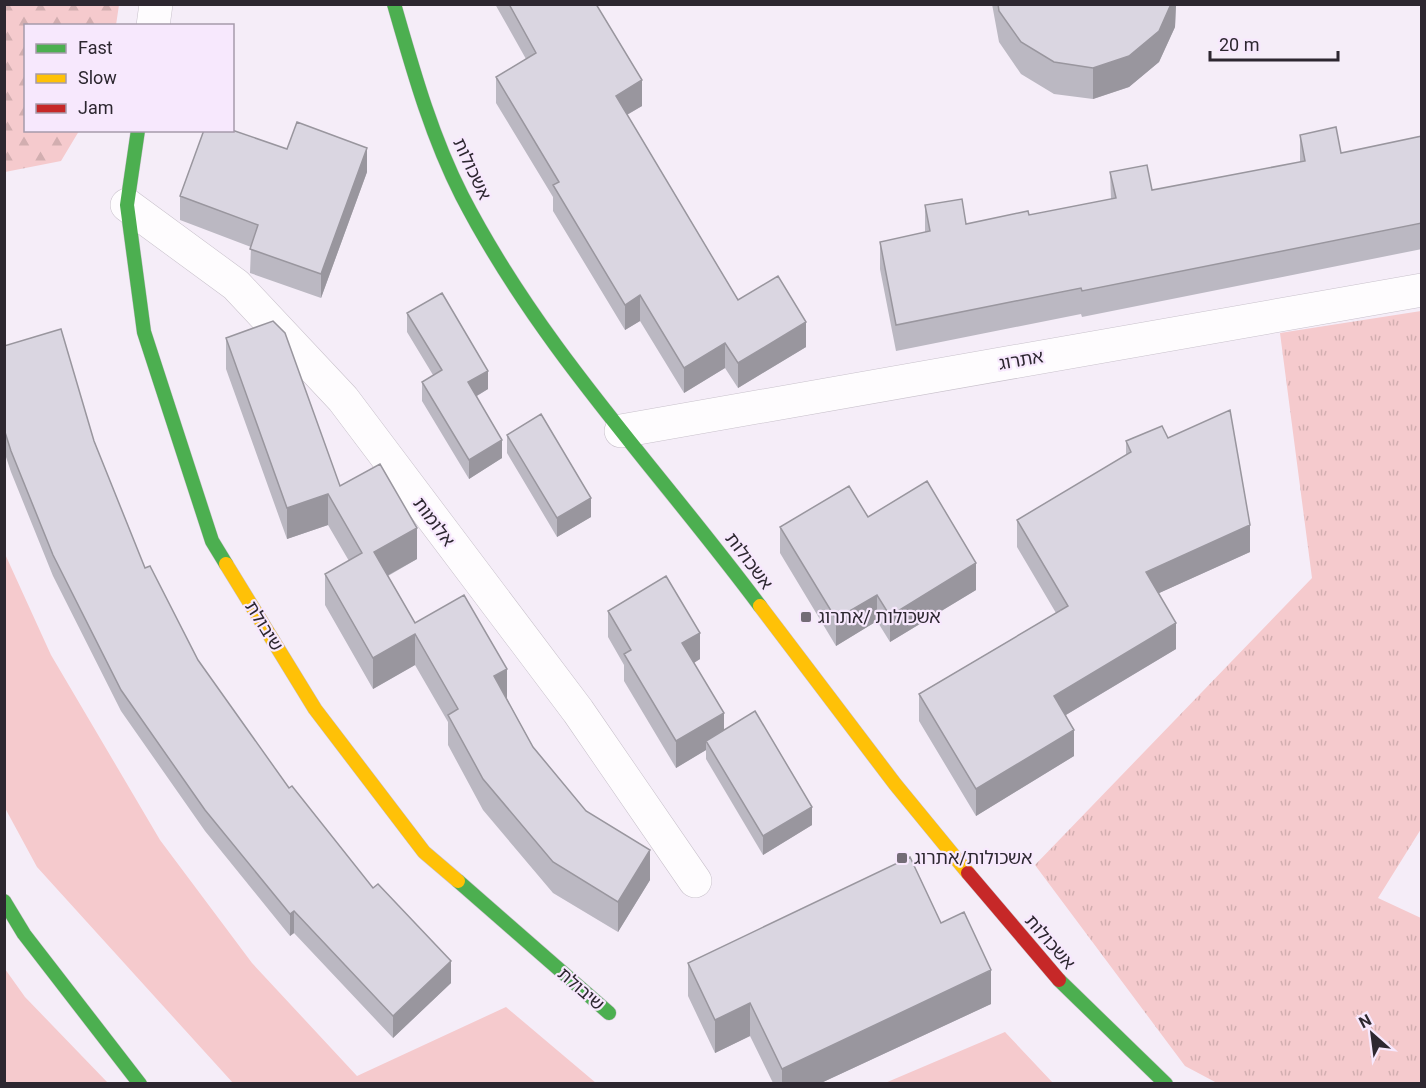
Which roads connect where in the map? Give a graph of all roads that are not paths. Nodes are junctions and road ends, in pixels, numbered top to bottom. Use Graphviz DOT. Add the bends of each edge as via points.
graph roads {
  1 [pos="156,4"];
  2 [pos="394,4"];
  3 [pos="153,24"];
  4 [pos="138,132"];
  5 [pos="127,205"];
  6 [pos="1422,290"];
  7 [pos="621,430"];
  8 [pos="695,881"];
  9 [pos="4,901"];
  10 [pos="609,1013"];
  11 [pos="140,1083"];
  12 [pos="1166,1083"];
  1 -- 3 [label="street"];
  2 -- 7 [label="street, אשכולות" via="423,106 462,195 515,288 585,388"];
  4 -- 5 [label="street, שיבולת"];
  5 -- 8 [label="street, אלומות" via="236,285 343,399 578,711"];
  5 -- 10 [label="street, שיבולת" via="144,332 212,541 315,709 424,852"];
  6 -- 7 [label="street, אתרוג"];
  7 -- 12 [label="street, אשכולות" via="717,548 895,784 1046,967"];
  9 -- 11 [label="street" via="24,934"];
}
